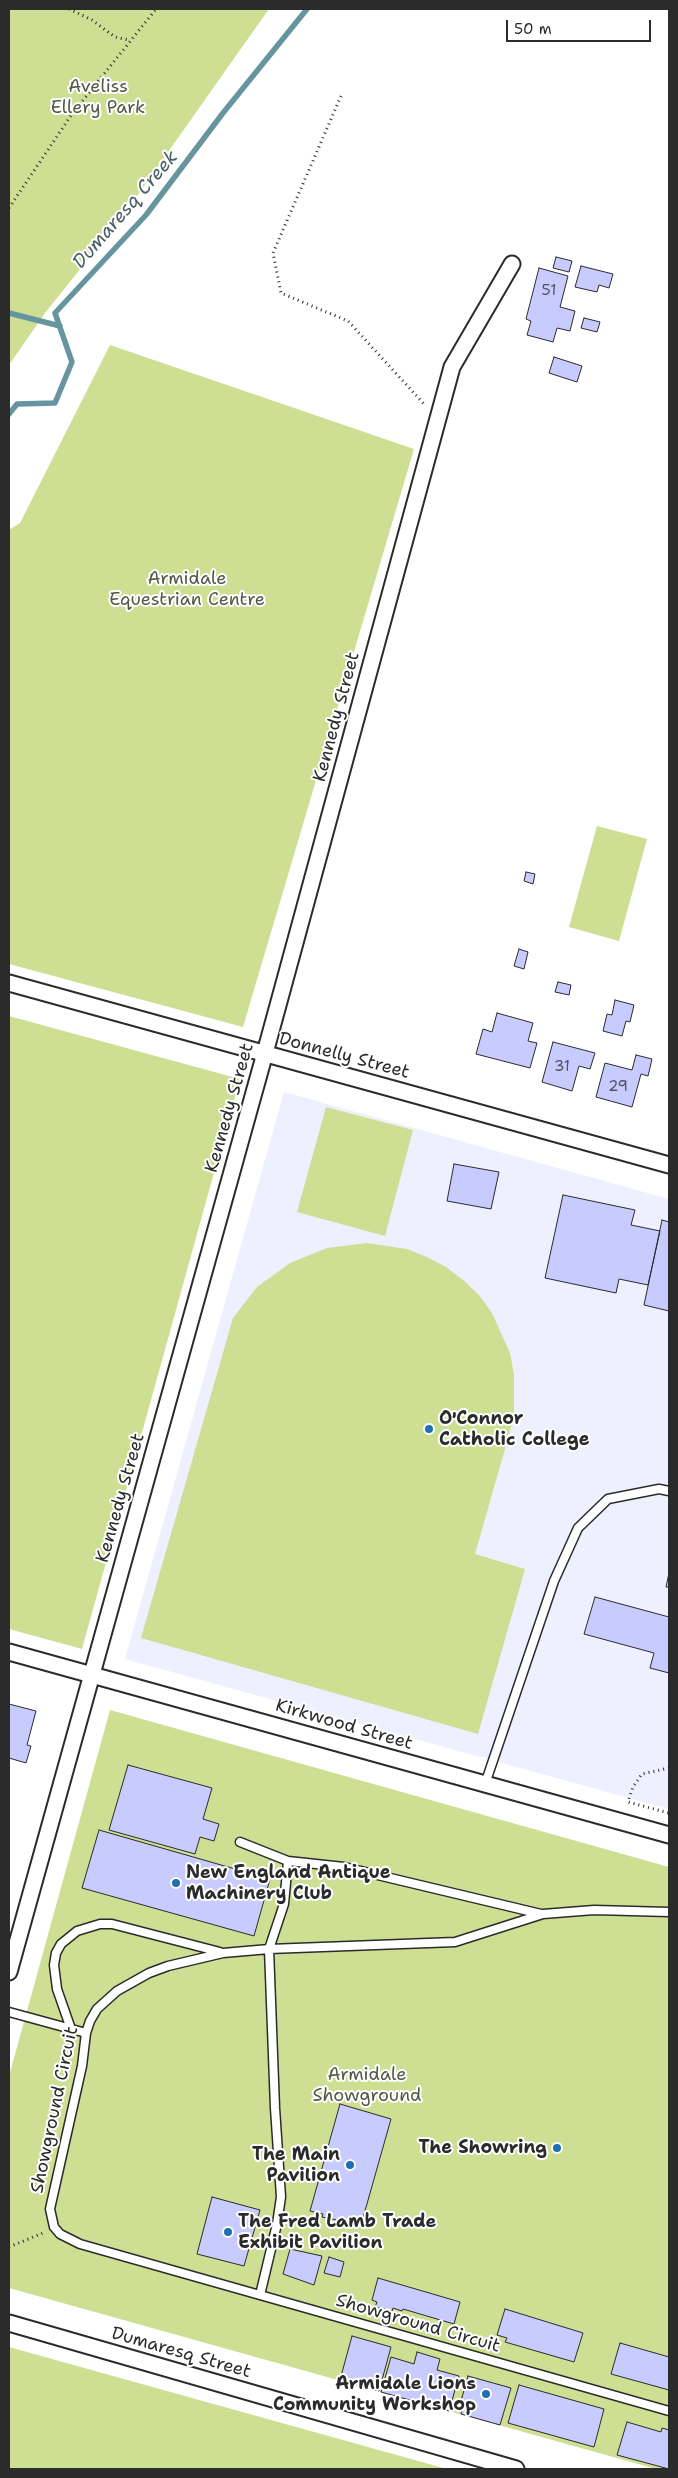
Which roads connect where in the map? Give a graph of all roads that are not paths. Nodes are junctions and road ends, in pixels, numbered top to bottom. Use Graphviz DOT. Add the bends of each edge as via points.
graph roads {
  1 [pos="512,264"];
  2 [pos="9,983"];
  3 [pos="265,1053"];
  4 [pos="669,1165"];
  5 [pos="669,1491"];
  6 [pos="9,1652"];
  7 [pos="90,1674"];
  8 [pos="485,1784"];
  9 [pos="669,1836"];
  10 [pos="240,1842"];
  11 [pos="288,1861"];
  12 [pos="669,1912"];
  13 [pos="543,1914"];
  14 [pos="269,1949"];
  15 [pos="224,1953"];
  16 [pos="9,1972"];
  17 [pos="9,2012"];
  18 [pos="71,2029"];
  19 [pos="86,2032"];
  20 [pos="260,2295"];
  21 [pos="9,2323"];
  22 [pos="669,2411"];
  23 [pos="516,2469"];
  1 -- 3 [label="street, Kennedy Street" via="452,368"];
  2 -- 3 [label="street, Donnelly Street"];
  3 -- 4 [label="street, Donnelly Street"];
  3 -- 7 [label="street, Kennedy Street"];
  5 -- 8 [label="lane" via="659,1489 608,1499 578,1528 554,1581"];
  6 -- 7 [label="street, Kirkwood Street"];
  7 -- 8 [label="street, Kirkwood Street"];
  7 -- 16 [label="street, Kennedy Street"];
  8 -- 9 [label="street, Kirkwood Street"];
  10 -- 11 [label="lane"];
  11 -- 13 [label="lane" via="344,1866"];
  11 -- 14 [label="lane" via="284,1904"];
  12 -- 13 [label="lane, Showground Circuit" via="594,1910"];
  13 -- 14 [label="lane, Showground Circuit" via="455,1942"];
  14 -- 15 [label="lane, Showground Circuit"];
  14 -- 20 [label="lane" via="281,2197"];
  15 -- 18 [label="lane" via="112,1924 77,1931 61,1944 54,1965 57,1989"];
  15 -- 19 [label="lane, Showground Circuit" via="168,1966 130,1982 97,2009"];
  17 -- 18 [label="lane"];
  18 -- 19 [label="lane"];
  19 -- 20 [label="lane, Showground Circuit" via="82,2066 51,2201 50,2216 54,2228 80,2244"];
  20 -- 22 [label="lane, Showground Circuit"];
  21 -- 23 [label="street, Dumaresq Street"];
}
